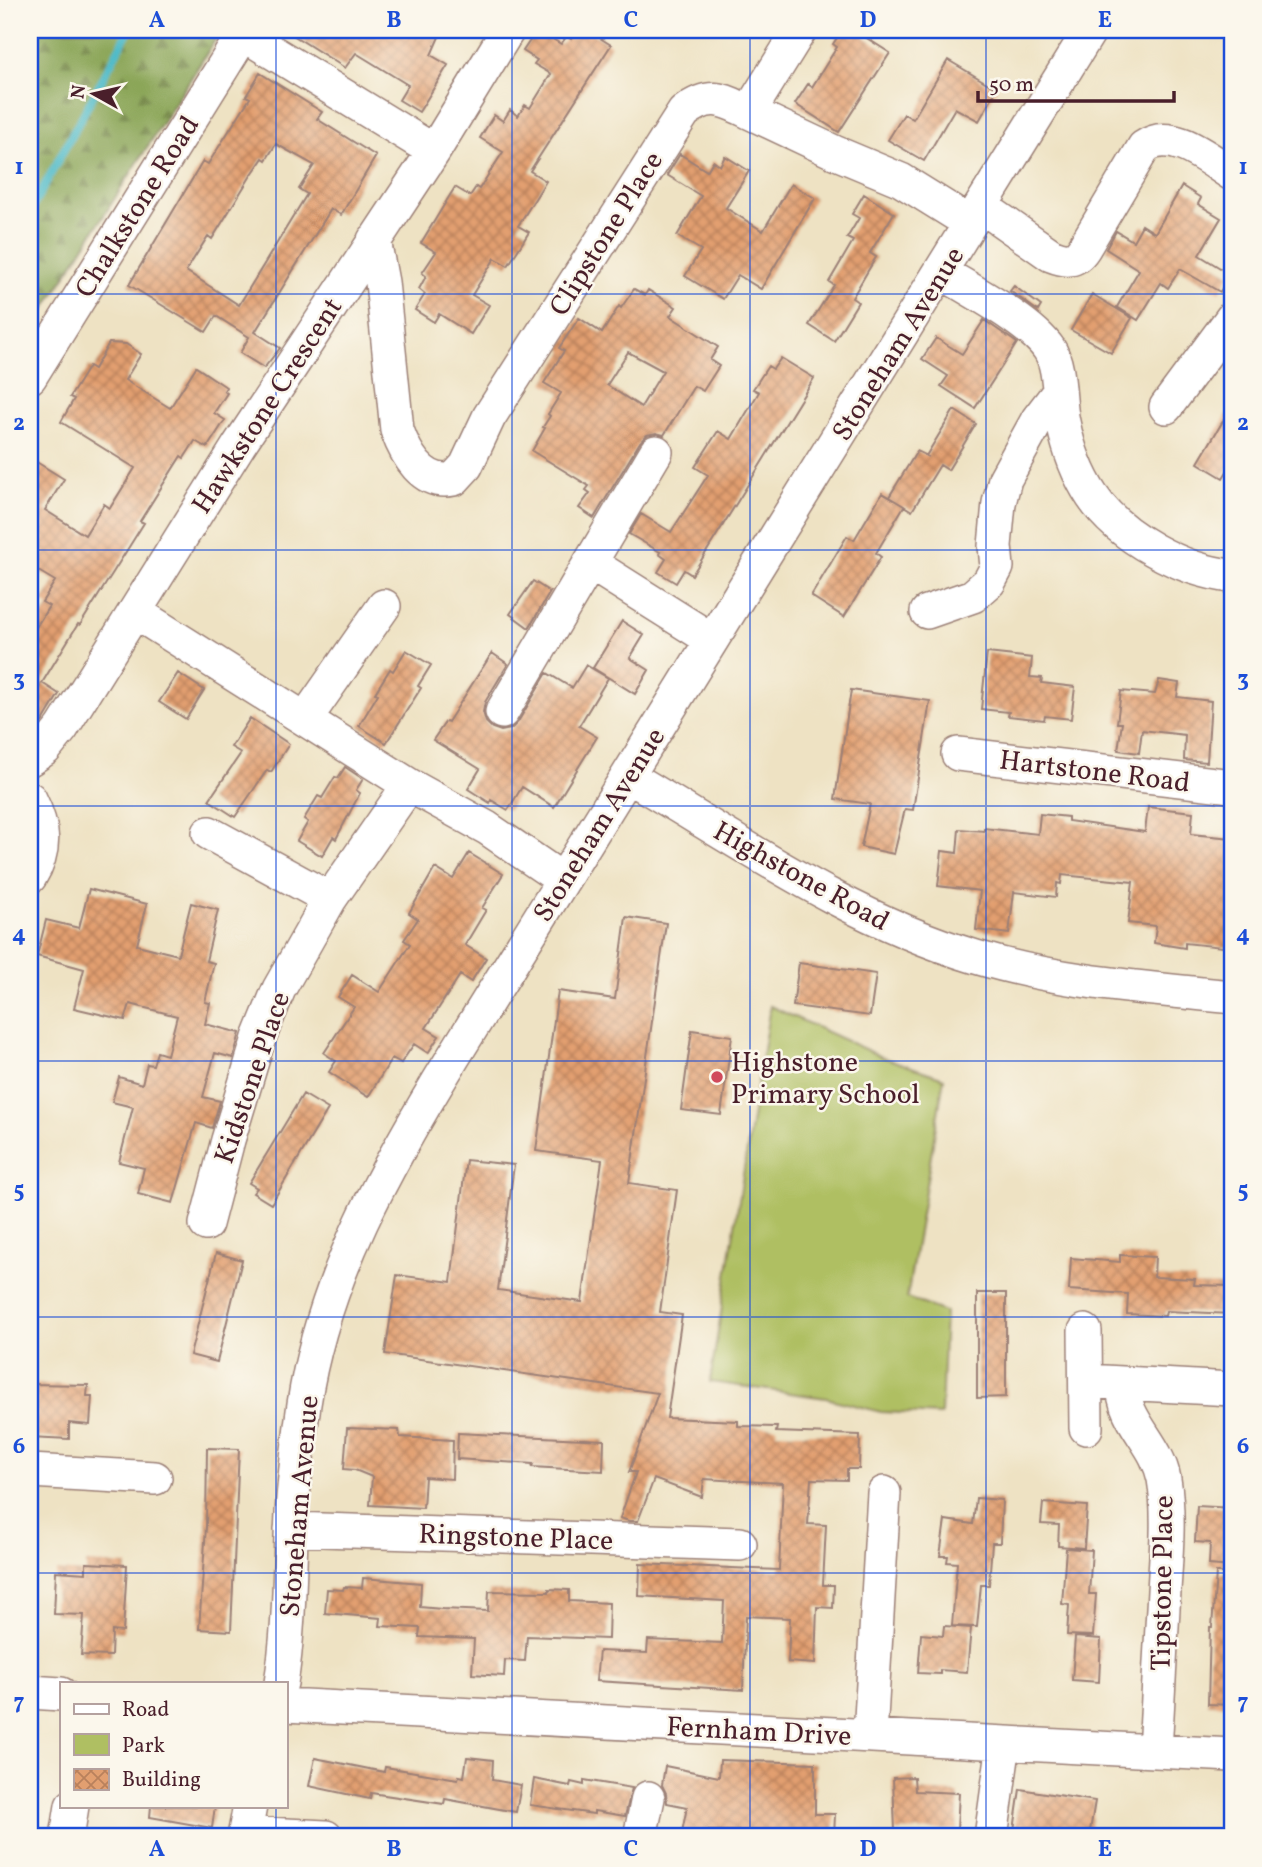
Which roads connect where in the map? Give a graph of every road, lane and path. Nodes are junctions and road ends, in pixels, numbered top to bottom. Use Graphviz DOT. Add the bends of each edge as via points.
graph roads {
  1 [pos="508,30"];
  2 [pos="800,30"];
  3 [pos="1090,30"];
  4 [pos="244,32"];
  5 [pos="749,112"];
  6 [pos="434,151"];
  7 [pos="1232,174"];
  8 [pos="975,215"];
  9 [pos="374,240"];
  10 [pos="941,272"];
  11 [pos="1232,318"];
  12 [pos="30,377"];
  13 [pos="1058,393"];
  14 [pos="1166,407"];
  15 [pos="656,452"];
  16 [pos="590,563"];
  17 [pos="1232,576"];
  18 [pos="384,606"];
  19 [pos="135,612"];
  20 [pos="927,612"];
  21 [pos="712,640"];
  22 [pos="502,712"];
  23 [pos="306,718"];
  24 [pos="958,754"];
  25 [pos="30,759"];
  26 [pos="628,776"];
  27 [pos="409,785"];
  28 [pos="1232,786"];
  29 [pos="30,799"];
  30 [pos="209,833"];
  31 [pos="30,877"];
  32 [pos="563,880"];
  33 [pos="330,899"];
  34 [pos="1232,997"];
  35 [pos="206,1224"];
  36 [pos="1085,1331"];
  37 [pos="1086,1381"];
  38 [pos="1123,1383"];
  39 [pos="1232,1389"];
  40 [pos="1086,1428"];
  41 [pos="30,1471"];
  42 [pos="155,1478"];
  43 [pos="884,1493"];
  44 [pos="291,1529"];
  45 [pos="740,1544"];
  46 [pos="281,1682"];
  47 [pos="30,1692"];
  48 [pos="60,1694"];
  49 [pos="287,1705"];
  50 [pos="870,1736"];
  51 [pos="1004,1743"];
  52 [pos="1155,1751"];
  53 [pos="1232,1755"];
  54 [pos="648,1798"];
  55 [pos="72,1808"];
  56 [pos="246,1825"];
  57 [pos="67,1837"];
  58 [pos="326,1837"];
  59 [pos="640,1837"];
  60 [pos="991,1837"];
  1 -- 6 [label="street, Hawkstone Crescent"];
  2 -- 5 [label="street"];
  3 -- 8 [label="street, Stoneham Avenue"];
  4 -- 6 [label="street, Chalkstone Road"];
  4 -- 12 [label="street, Chalkstone Road"];
  5 -- 8 [label="street"];
  5 -- 9 [label="street, Clipstone Place" via="713,98 684,112 489,417 466,466 454,478 435,480 412,461 397,430"];
  6 -- 9 [label="street, Hawkstone Crescent"];
  7 -- 8 [label="street" via="1184,145 1158,139 1144,147 1073,259 1051,255"];
  8 -- 10 [label="street, Stoneham Avenue"];
  9 -- 19 [label="street, Hawkstone Crescent"];
  10 -- 13 [label="street" via="1040,338 1054,358"];
  10 -- 21 [label="street, Stoneham Avenue"];
  11 -- 14 [label="street"];
  13 -- 17 [label="street" via="1077,467 1110,517 1185,565"];
  13 -- 20 [label="street" via="1005,479 995,546 997,567 989,582 973,596"];
  15 -- 16 [label="street"];
  16 -- 21 [label="street"];
  16 -- 22 [label="street"];
  18 -- 23 [label="street"];
  19 -- 23 [label="street"];
  19 -- 25 [label="street" via="62,728"];
  21 -- 26 [label="street, Stoneham Avenue"];
  23 -- 27 [label="street"];
  24 -- 28 [label="street, Hartstone Road"];
  26 -- 32 [label="street, Stoneham Avenue"];
  26 -- 34 [label="street, Highstone Road" via="848,906 964,953 1038,972"];
  27 -- 32 [label="street" via="487,828"];
  27 -- 33 [label="street, Kidstone Place"];
  29 -- 31 [label="street" via="42,825 42,841"];
  30 -- 33 [label="street"];
  32 -- 44 [label="street, Stoneham Avenue" via="396,1152 347,1255 323,1324 305,1400"];
  33 -- 35 [label="street, Kidstone Place" via="265,1020"];
  36 -- 37 [label="street"];
  37 -- 38 [label="street"];
  37 -- 40 [label="street"];
  38 -- 39 [label="street"];
  38 -- 52 [label="street, Tipstone Place" via="1128,1412 1158,1461 1165,1488 1166,1561"];
  41 -- 42 [label="street"];
  43 -- 50 [label="street"];
  44 -- 45 [label="street, Ringstone Place"];
  44 -- 46 [label="street, Stoneham Avenue"];
  47 -- 48 [label="street"];
  49 -- 50 [label="street, Fernham Drive"];
  50 -- 51 [label="street, Fernham Drive"];
  51 -- 52 [label="street, Fernham Drive"];
  51 -- 60 [label="street"];
  52 -- 53 [label="street, Fernham Drive"];
  54 -- 59 [label="street"];
  55 -- 57 [label="street"];
  56 -- 58 [label="street"];
}
